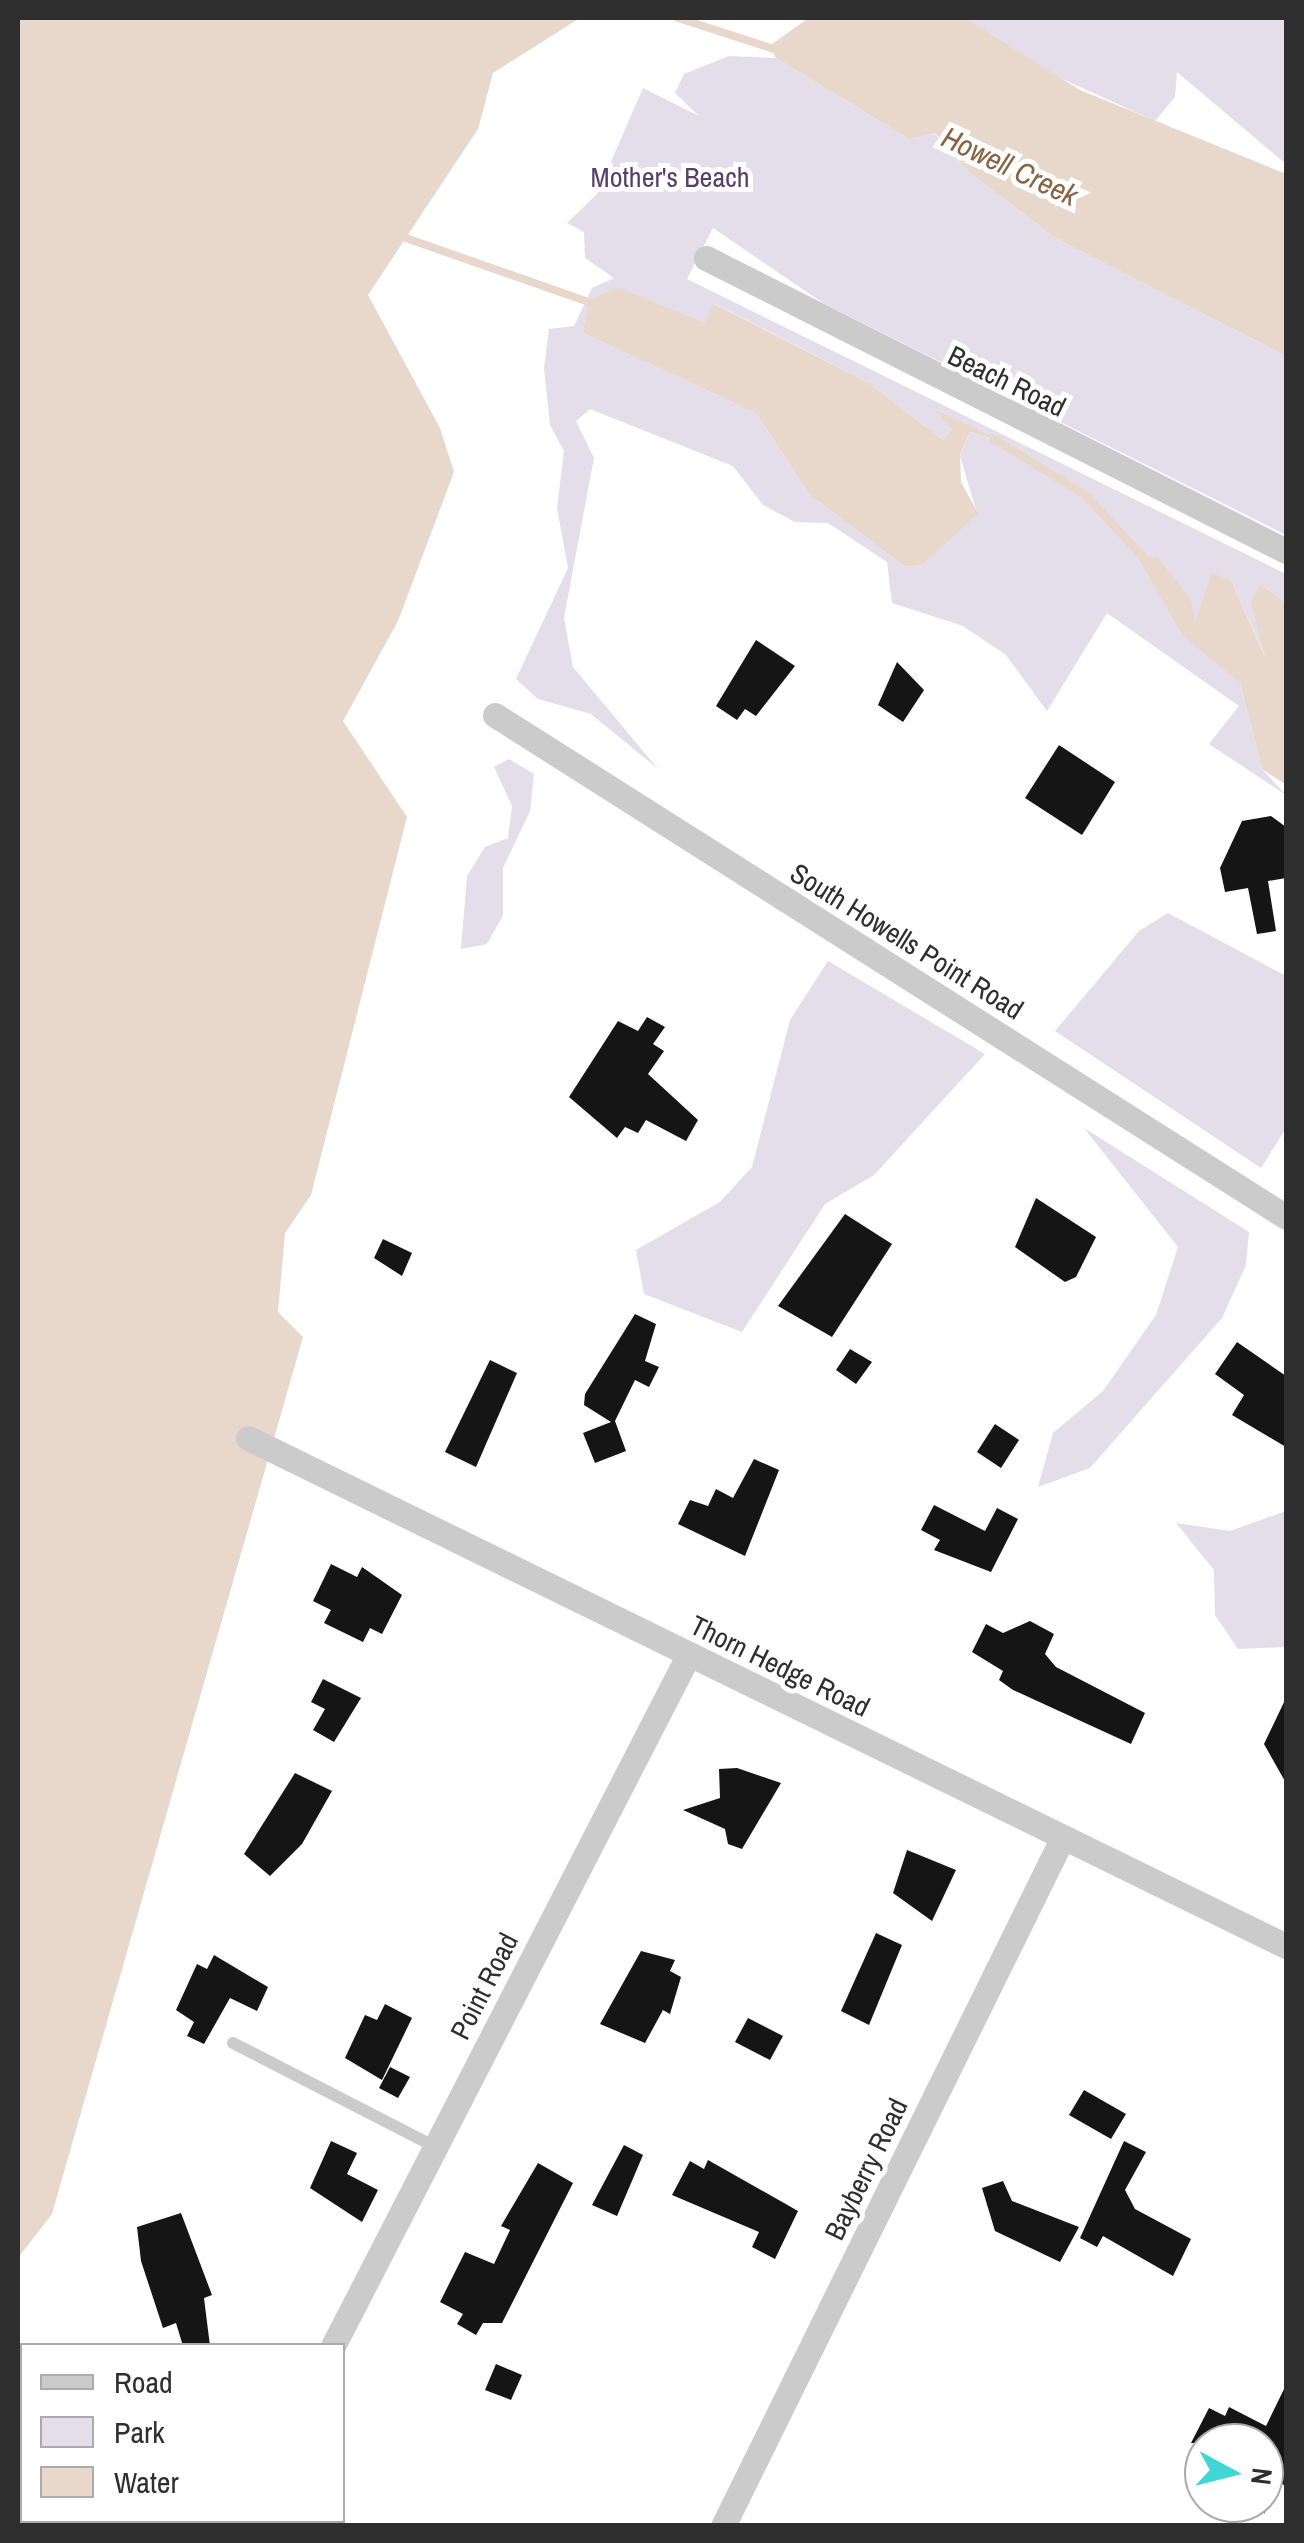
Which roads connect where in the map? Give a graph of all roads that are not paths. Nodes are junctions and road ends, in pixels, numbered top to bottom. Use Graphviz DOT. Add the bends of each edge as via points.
graph roads {
  1 [pos="706,258"];
  2 [pos="1286,551"];
  3 [pos="495,715"];
  4 [pos="1285,1214"];
  5 [pos="248,1438"];
  6 [pos="689,1654"];
  7 [pos="1062,1840"];
  8 [pos="1286,1946"];
  9 [pos="233,2043"];
  10 [pos="435,2147"];
  11 [pos="335,2343"];
  12 [pos="723,2526"];
  1 -- 2 [label="street, Beach Road"];
  3 -- 4 [label="street, South Howells Point Road"];
  5 -- 6 [label="street, Thorn Hedge Road"];
  6 -- 7 [label="street, Thorn Hedge Road"];
  6 -- 10 [label="street, Point Road"];
  7 -- 8 [label="street, Thorn Hedge Road"];
  7 -- 12 [label="street, Bayberry Road"];
  9 -- 10 [label="lane"];
  10 -- 11 [label="street, Point Road"];
}
